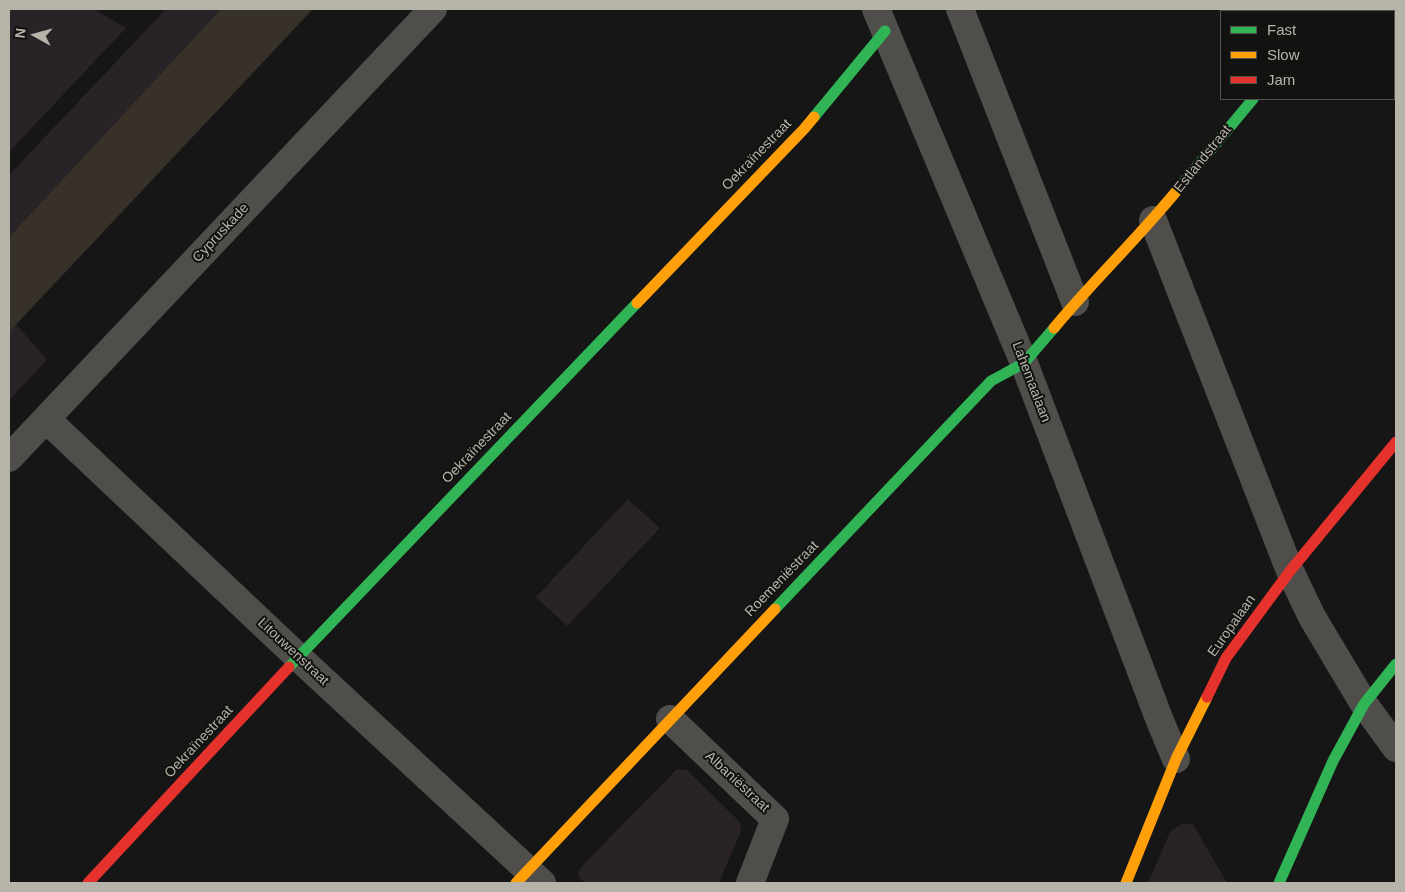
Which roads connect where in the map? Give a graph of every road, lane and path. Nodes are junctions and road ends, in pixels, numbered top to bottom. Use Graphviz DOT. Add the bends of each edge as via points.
graph roads {
  1 [pos="433,9"];
  2 [pos="960,9"];
  3 [pos="881,20"];
  4 [pos="1252,100"];
  5 [pos="1153,220"];
  6 [pos="1075,302"];
  7 [pos="1024,363"];
  8 [pos="46,418"];
  9 [pos="1396,442"];
  10 [pos="9,458"];
  11 [pos="1290,571"];
  12 [pos="298,657"];
  13 [pos="1396,664"];
  14 [pos="1364,704"];
  15 [pos="670,719"];
  16 [pos="1396,748"];
  17 [pos="1176,759"];
  18 [pos="529,879"];
  19 [pos="88,883"];
  20 [pos="750,883"];
  21 [pos="1126,883"];
  22 [pos="1279,883"];
  1 -- 8 [label="street, Cypruskade"];
  2 -- 6 [label="street"];
  3 -- 7 [label="street, Lahemaalaan"];
  3 -- 12 [label="street, Oekraïnestraat" via="804,129"];
  4 -- 5 [label="street, Estlandstraat"];
  5 -- 6 [label="street"];
  5 -- 11 [label="street"];
  6 -- 7 [label="street, Roemeniëstraat"];
  7 -- 15 [label="street, Roemeniëstraat" via="991,381"];
  7 -- 17 [label="street, Lahemaalaan"];
  8 -- 10 [label="street, Cypruskade"];
  8 -- 12 [label="street, Litouwenstraat"];
  9 -- 11 [label="street, Europalaan"];
  11 -- 14 [label="street" via="1312,617"];
  11 -- 17 [label="street, Europalaan" via="1226,658"];
  12 -- 18 [label="street, Litouwenstraat"];
  12 -- 19 [label="street, Oekraïnestraat"];
  13 -- 14 [label="street"];
  14 -- 16 [label="street"];
  14 -- 22 [label="street" via="1333,761"];
  15 -- 18 [label="street, Roemeniëstraat"];
  15 -- 20 [label="street, Albaniëstraat" via="776,819"];
  17 -- 21 [label="street, Europalaan"];
}
